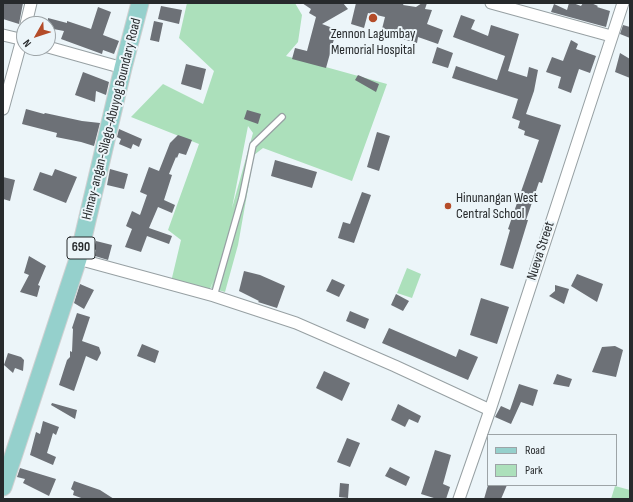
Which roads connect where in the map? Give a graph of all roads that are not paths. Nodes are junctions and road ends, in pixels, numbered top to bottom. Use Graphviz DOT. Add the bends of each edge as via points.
graph roads {
  1 [pos="31,3"];
  2 [pos="140,3"];
  3 [pos="491,3"];
  4 [pos="623,3"];
  5 [pos="28,16"];
  6 [pos="3,35"];
  7 [pos="16,36"];
  8 [pos="611,36"];
  9 [pos="56,49"];
  10 [pos="18,56"];
  11 [pos="123,68"];
  12 [pos="3,109"];
  13 [pos="282,117"];
  14 [pos="78,259"];
  15 [pos="214,296"];
  16 [pos="490,410"];
  17 [pos="3,487"];
  18 [pos="459,499"];
  1 -- 5 [label="street"];
  2 -- 11 [label="main road, Himay-angan-Silago-Abuyog Boundary Road / 690"];
  3 -- 8 [label="street"];
  4 -- 8 [label="street, Nueva Street"];
  6 -- 7 [label="street"];
  8 -- 16 [label="street, Nueva Street"];
  9 -- 11 [label="street"];
  10 -- 12 [label="street"];
  11 -- 14 [label="main road, Himay-angan-Silago-Abuyog Boundary Road / 690"];
  13 -- 15 [label="lane" via="253,145 242,198"];
  14 -- 15 [label="street"];
  14 -- 17 [label="main road, Himay-angan-Silago-Abuyog Boundary Road / 690"];
  15 -- 16 [label="street" via="296,323"];
  16 -- 18 [label="street, Nueva Street"];
}
